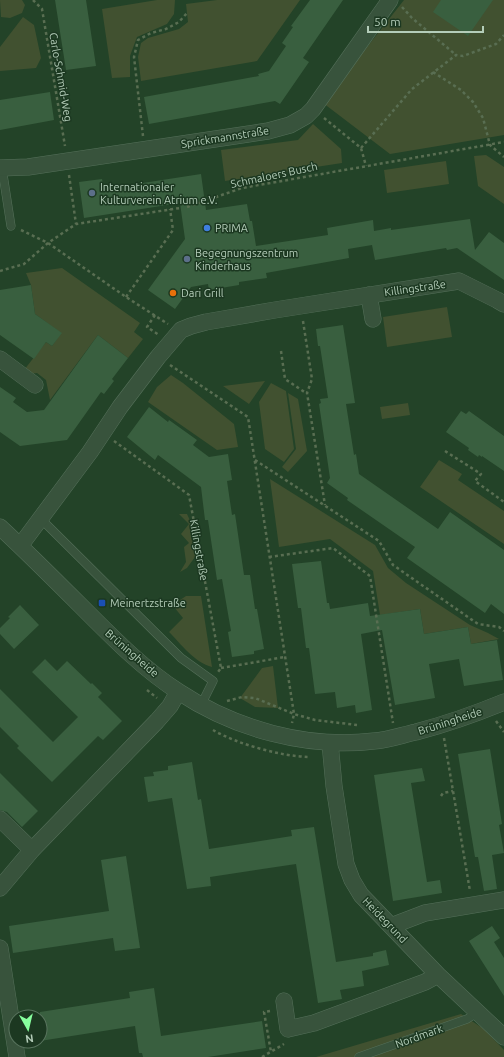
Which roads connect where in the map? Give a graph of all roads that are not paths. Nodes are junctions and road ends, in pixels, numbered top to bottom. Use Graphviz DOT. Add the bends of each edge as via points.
graph roads {
  1 [pos="395,2"];
  2 [pos="1,168"];
  3 [pos="11,226"];
  4 [pos="369,295"];
  5 [pos="504,304"];
  6 [pos="373,319"];
  7 [pos="0,359"];
  8 [pos="35,385"];
  9 [pos="41,519"];
  10 [pos="0,527"];
  11 [pos="20,546"];
  12 [pos="178,692"];
  13 [pos="504,702"];
  14 [pos="201,705"];
  15 [pos="330,743"];
  16 [pos="0,819"];
  17 [pos="32,850"];
  18 [pos="0,888"];
  19 [pos="504,900"];
  20 [pos="391,926"];
  21 [pos="0,948"];
  22 [pos="438,975"];
  23 [pos="285,1005"];
  24 [pos="478,1012"];
  25 [pos="504,1037"];
  26 [pos="17,1057"];
  27 [pos="359,1057"];
  1 -- 2 [label="street, Sprickmannstraße" via="313,109 290,125 275,130 146,150 24,168"];
  2 -- 3 [label="lane"];
  4 -- 5 [label="street, Killingstraße" via="459,282"];
  4 -- 6 [label="street, Killingstraße"];
  4 -- 9 [label="street, Killingstraße" via="206,322 181,330 120,407"];
  7 -- 8 [label="street"];
  9 -- 11 [label="street"];
  9 -- 14 [label="lane" via="181,658 213,681"];
  10 -- 11 [label="street, Brüningheide"];
  11 -- 12 [label="street, Brüningheide" via="110,634"];
  12 -- 14 [label="street, Brüningheide"];
  12 -- 17 [label="street" via="157,721"];
  13 -- 15 [label="street, Brüningheide" via="442,725 395,737 374,741"];
  14 -- 15 [label="street, Brüningheide" via="246,726 290,737"];
  15 -- 20 [label="street, Heidegrund" via="346,864 361,895"];
  16 -- 17 [label="street"];
  17 -- 18 [label="street"];
  19 -- 20 [label="street" via="425,913"];
  20 -- 22 [label="street, Heidegrund"];
  21 -- 26 [label="street"];
  22 -- 23 [label="street" via="314,1023 288,1029"];
  22 -- 24 [label="street, Heidegrund"];
  24 -- 25 [label="street, Heidegrund"];
  24 -- 27 [label="lane, Nordmark" via="467,1019"];
}
